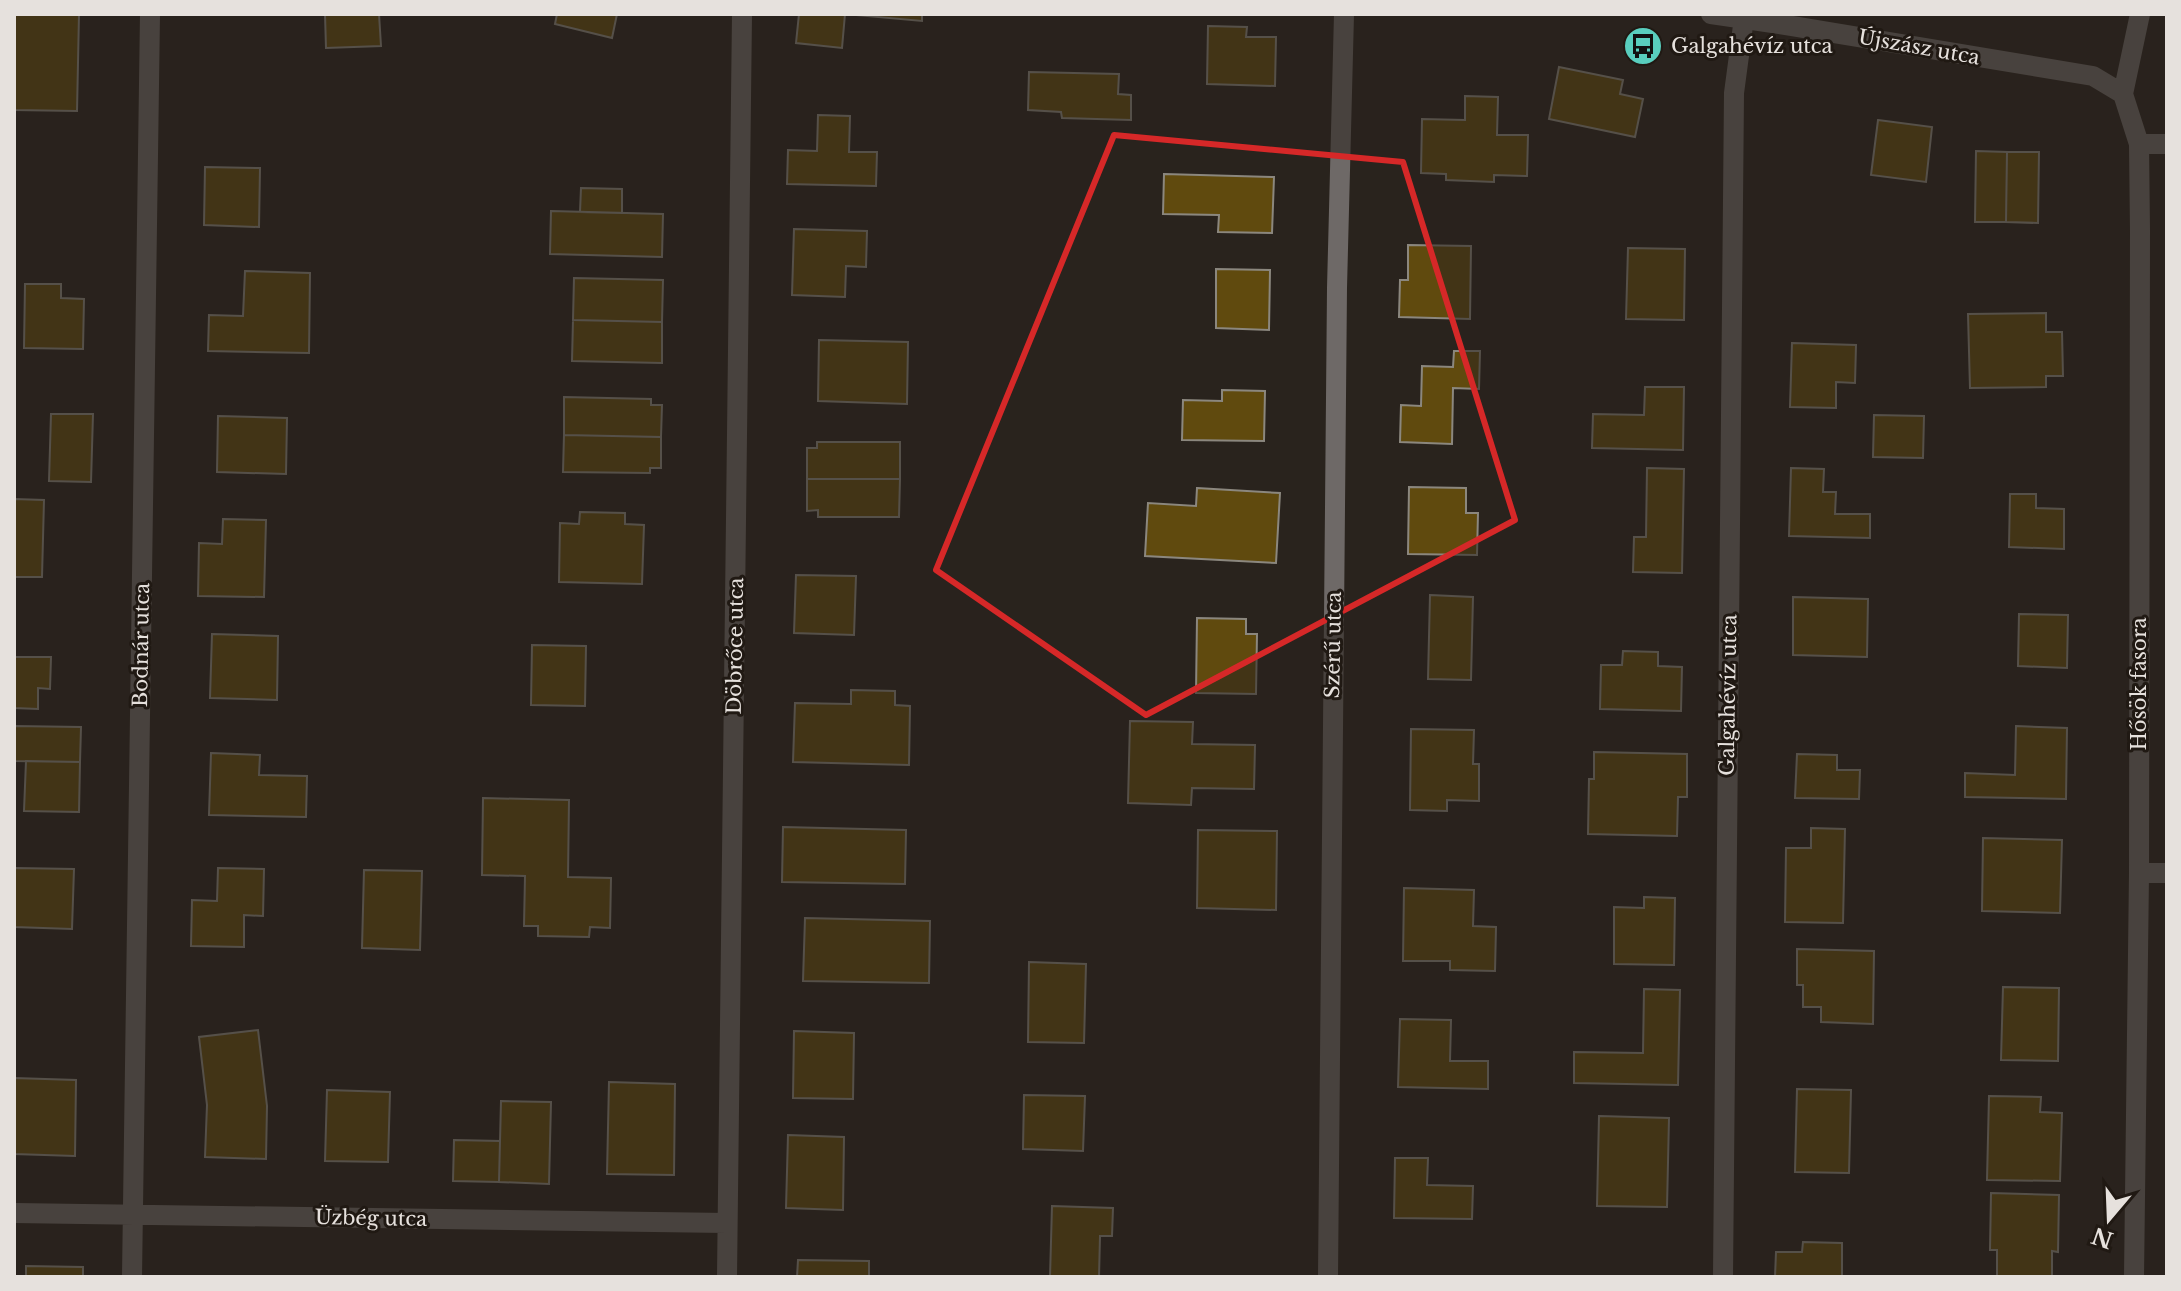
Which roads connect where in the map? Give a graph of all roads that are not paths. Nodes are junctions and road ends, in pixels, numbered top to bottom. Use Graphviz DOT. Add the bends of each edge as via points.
graph roads {
  1 [pos="150,14"];
  2 [pos="742,14"];
  3 [pos="1344,14"];
  4 [pos="1711,14"];
  5 [pos="2140,14"];
  6 [pos="1744,18"];
  7 [pos="1793,20"];
  8 [pos="2123,94"];
  9 [pos="2139,144"];
  10 [pos="2167,144"];
  11 [pos="2139,873"];
  12 [pos="2167,873"];
  13 [pos="14,1213"];
  14 [pos="133,1215"];
  15 [pos="727,1223"];
  16 [pos="132,1277"];
  17 [pos="727,1277"];
  18 [pos="1328,1277"];
  19 [pos="1723,1277"];
  20 [pos="2134,1277"];
  1 -- 14 [label="street, Bodnár utca"];
  2 -- 15 [label="street, Döbrőce utca"];
  3 -- 18 [label="street, Szérű utca" via="1336,319"];
  4 -- 6 [label="street, Újszász utca"];
  5 -- 8 [label="street"];
  6 -- 7 [label="street, Újszász utca"];
  6 -- 19 [label="street, Galgahévíz utca" via="1734,93"];
  7 -- 8 [label="street, Újszász utca" via="2093,76"];
  8 -- 9 [label="street, Hősök fasora"];
  9 -- 10 [label="street"];
  9 -- 11 [label="street, Hősök fasora"];
  11 -- 12 [label="street"];
  11 -- 20 [label="street, Hősök fasora"];
  13 -- 14 [label="street, Üzbég utca"];
  14 -- 15 [label="street, Üzbég utca"];
  14 -- 16 [label="street, Bodnár utca"];
  15 -- 17 [label="street, Döbrőce utca"];
}
